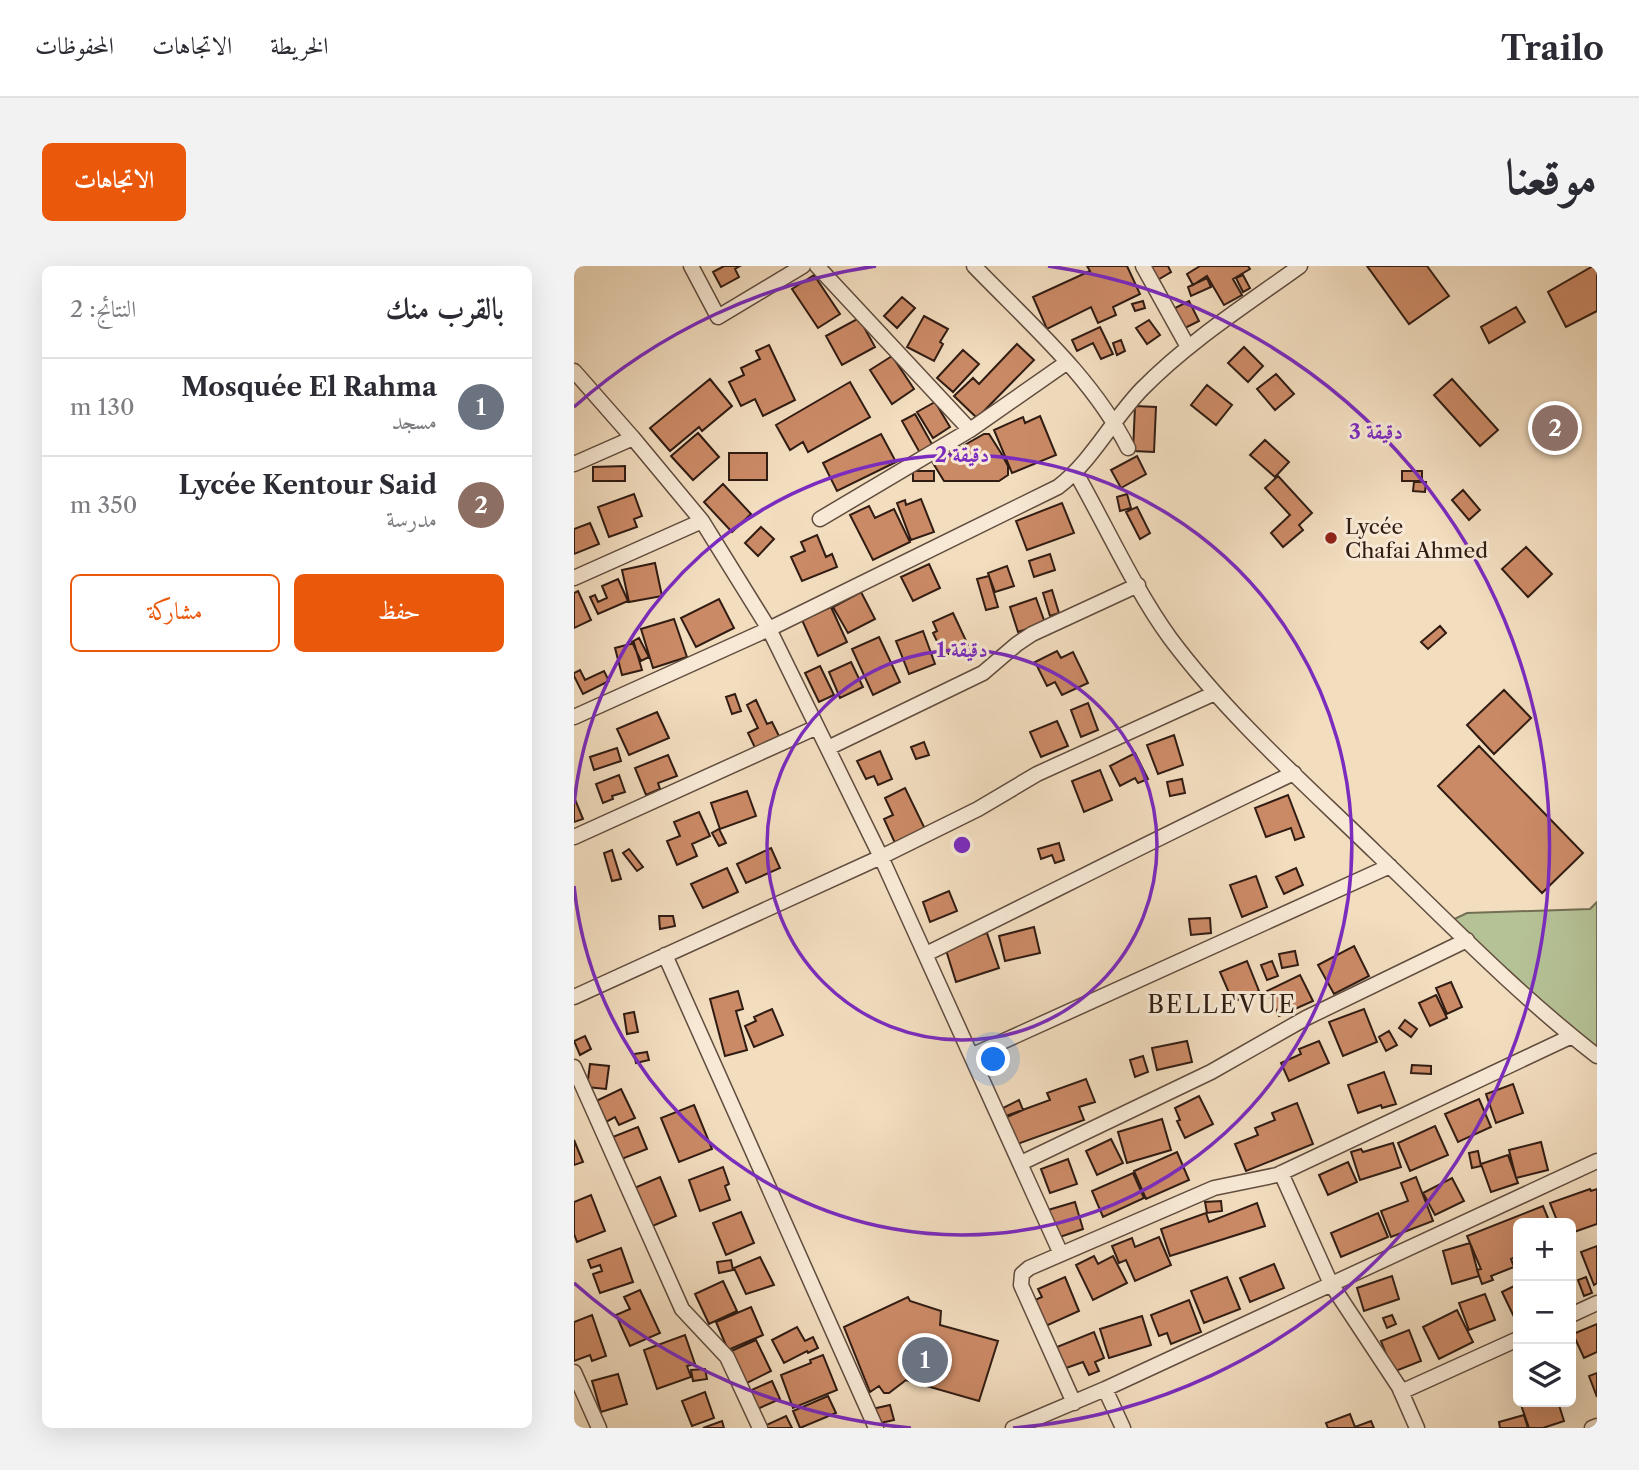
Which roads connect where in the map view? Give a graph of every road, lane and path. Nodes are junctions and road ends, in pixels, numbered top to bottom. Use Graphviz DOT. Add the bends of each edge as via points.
graph roads {
  1 [pos="691,266"];
  2 [pos="817,266"];
  3 [pos="974,266"];
  4 [pos="1143,266"];
  5 [pos="1300,266"];
  6 [pos="801,267"];
  7 [pos="1188,347"];
  8 [pos="1066,363"];
  9 [pos="574,371"];
  10 [pos="1114,421"];
  11 [pos="970,430"];
  12 [pos="633,438"];
  13 [pos="1128,448"];
  14 [pos="574,464"];
  15 [pos="1076,473"];
  16 [pos="820,519"];
  17 [pos="702,522"];
  18 [pos="574,578"];
  19 [pos="1138,585"];
  20 [pos="769,629"];
  21 [pos="1215,693"];
  22 [pos="574,717"];
  23 [pos="817,727"];
  24 [pos="828,748"];
  25 [pos="1294,773"];
  26 [pos="574,837"];
  27 [pos="881,856"];
  28 [pos="1390,866"];
  29 [pos="1467,940"];
  30 [pos="926,954"];
  31 [pos="665,955"];
  32 [pos="574,997"];
  33 [pos="1572,1036"];
  34 [pos="973,1055"];
  35 [pos="1597,1056"];
  36 [pos="574,1067"];
  37 [pos="1597,1161"];
  38 [pos="1021,1163"];
  39 [pos="1281,1173"];
  40 [pos="1061,1254"];
  41 [pos="1331,1284"];
  42 [pos="1597,1303"];
  43 [pos="1576,1313"];
  44 [pos="1513,1341"];
  45 [pos="576,1379"];
  46 [pos="1105,1390"];
  47 [pos="1401,1392"];
  48 [pos="1074,1403"];
  49 [pos="1597,1426"];
  50 [pos="599,1428"];
  51 [pos="760,1428"];
  52 [pos="876,1428"];
  53 [pos="1013,1428"];
  54 [pos="1123,1428"];
  55 [pos="1417,1428"];
  56 [pos="1592,1428"];
  1 -- 6 [label="street" via="718,317"];
  2 -- 11 [label="street"];
  3 -- 8 [label="street"];
  4 -- 7 [label="street"];
  5 -- 7 [label="street"];
  7 -- 10 [label="street" via="1143,387"];
  8 -- 10 [label="street"];
  8 -- 11 [label="street"];
  9 -- 12 [label="street"];
  10 -- 13 [label="street"];
  10 -- 15 [label="street"];
  11 -- 16 [label="street"];
  12 -- 14 [label="street"];
  12 -- 17 [label="street"];
  15 -- 19 [label="street"];
  15 -- 20 [label="street" via="1034,501"];
  17 -- 18 [label="street"];
  17 -- 20 [label="street"];
  19 -- 21 [label="street" via="1168,635"];
  19 -- 24 [label="street" via="1032,634 983,673"];
  20 -- 22 [label="street"];
  20 -- 23 [label="street"];
  21 -- 25 [label="street"];
  21 -- 27 [label="street" via="1037,775"];
  23 -- 24 [label="street"];
  23 -- 26 [label="street"];
  24 -- 27 [label="street"];
  25 -- 28 [label="street"];
  25 -- 30 [label="street"];
  27 -- 30 [label="street"];
  27 -- 31 [label="street"];
  28 -- 29 [label="street"];
  28 -- 34 [label="street"];
  29 -- 33 [label="street"];
  29 -- 38 [label="street" via="1307,1018 1211,1072"];
  30 -- 34 [label="street"];
  31 -- 32 [label="street"];
  31 -- 52 [label="street"];
  33 -- 35 [label="street"];
  33 -- 39 [label="street"];
  34 -- 38 [label="street"];
  36 -- 51 [label="street" via="682,1308 727,1357"];
  37 -- 41 [label="street"];
  38 -- 40 [label="street"];
  39 -- 40 [label="street" via="1214,1188"];
  39 -- 41 [label="street"];
  40 -- 48 [label="street" via="1029,1268 1022,1274 1021,1285"];
  41 -- 46 [label="street"];
  41 -- 47 [label="street"];
  42 -- 43 [label="street"];
  44 -- 47 [label="street"];
  45 -- 50 [label="street"];
  46 -- 48 [label="street"];
  46 -- 54 [label="street"];
  47 -- 55 [label="street"];
  48 -- 53 [label="street"];
  49 -- 56 [label="street"];
}
